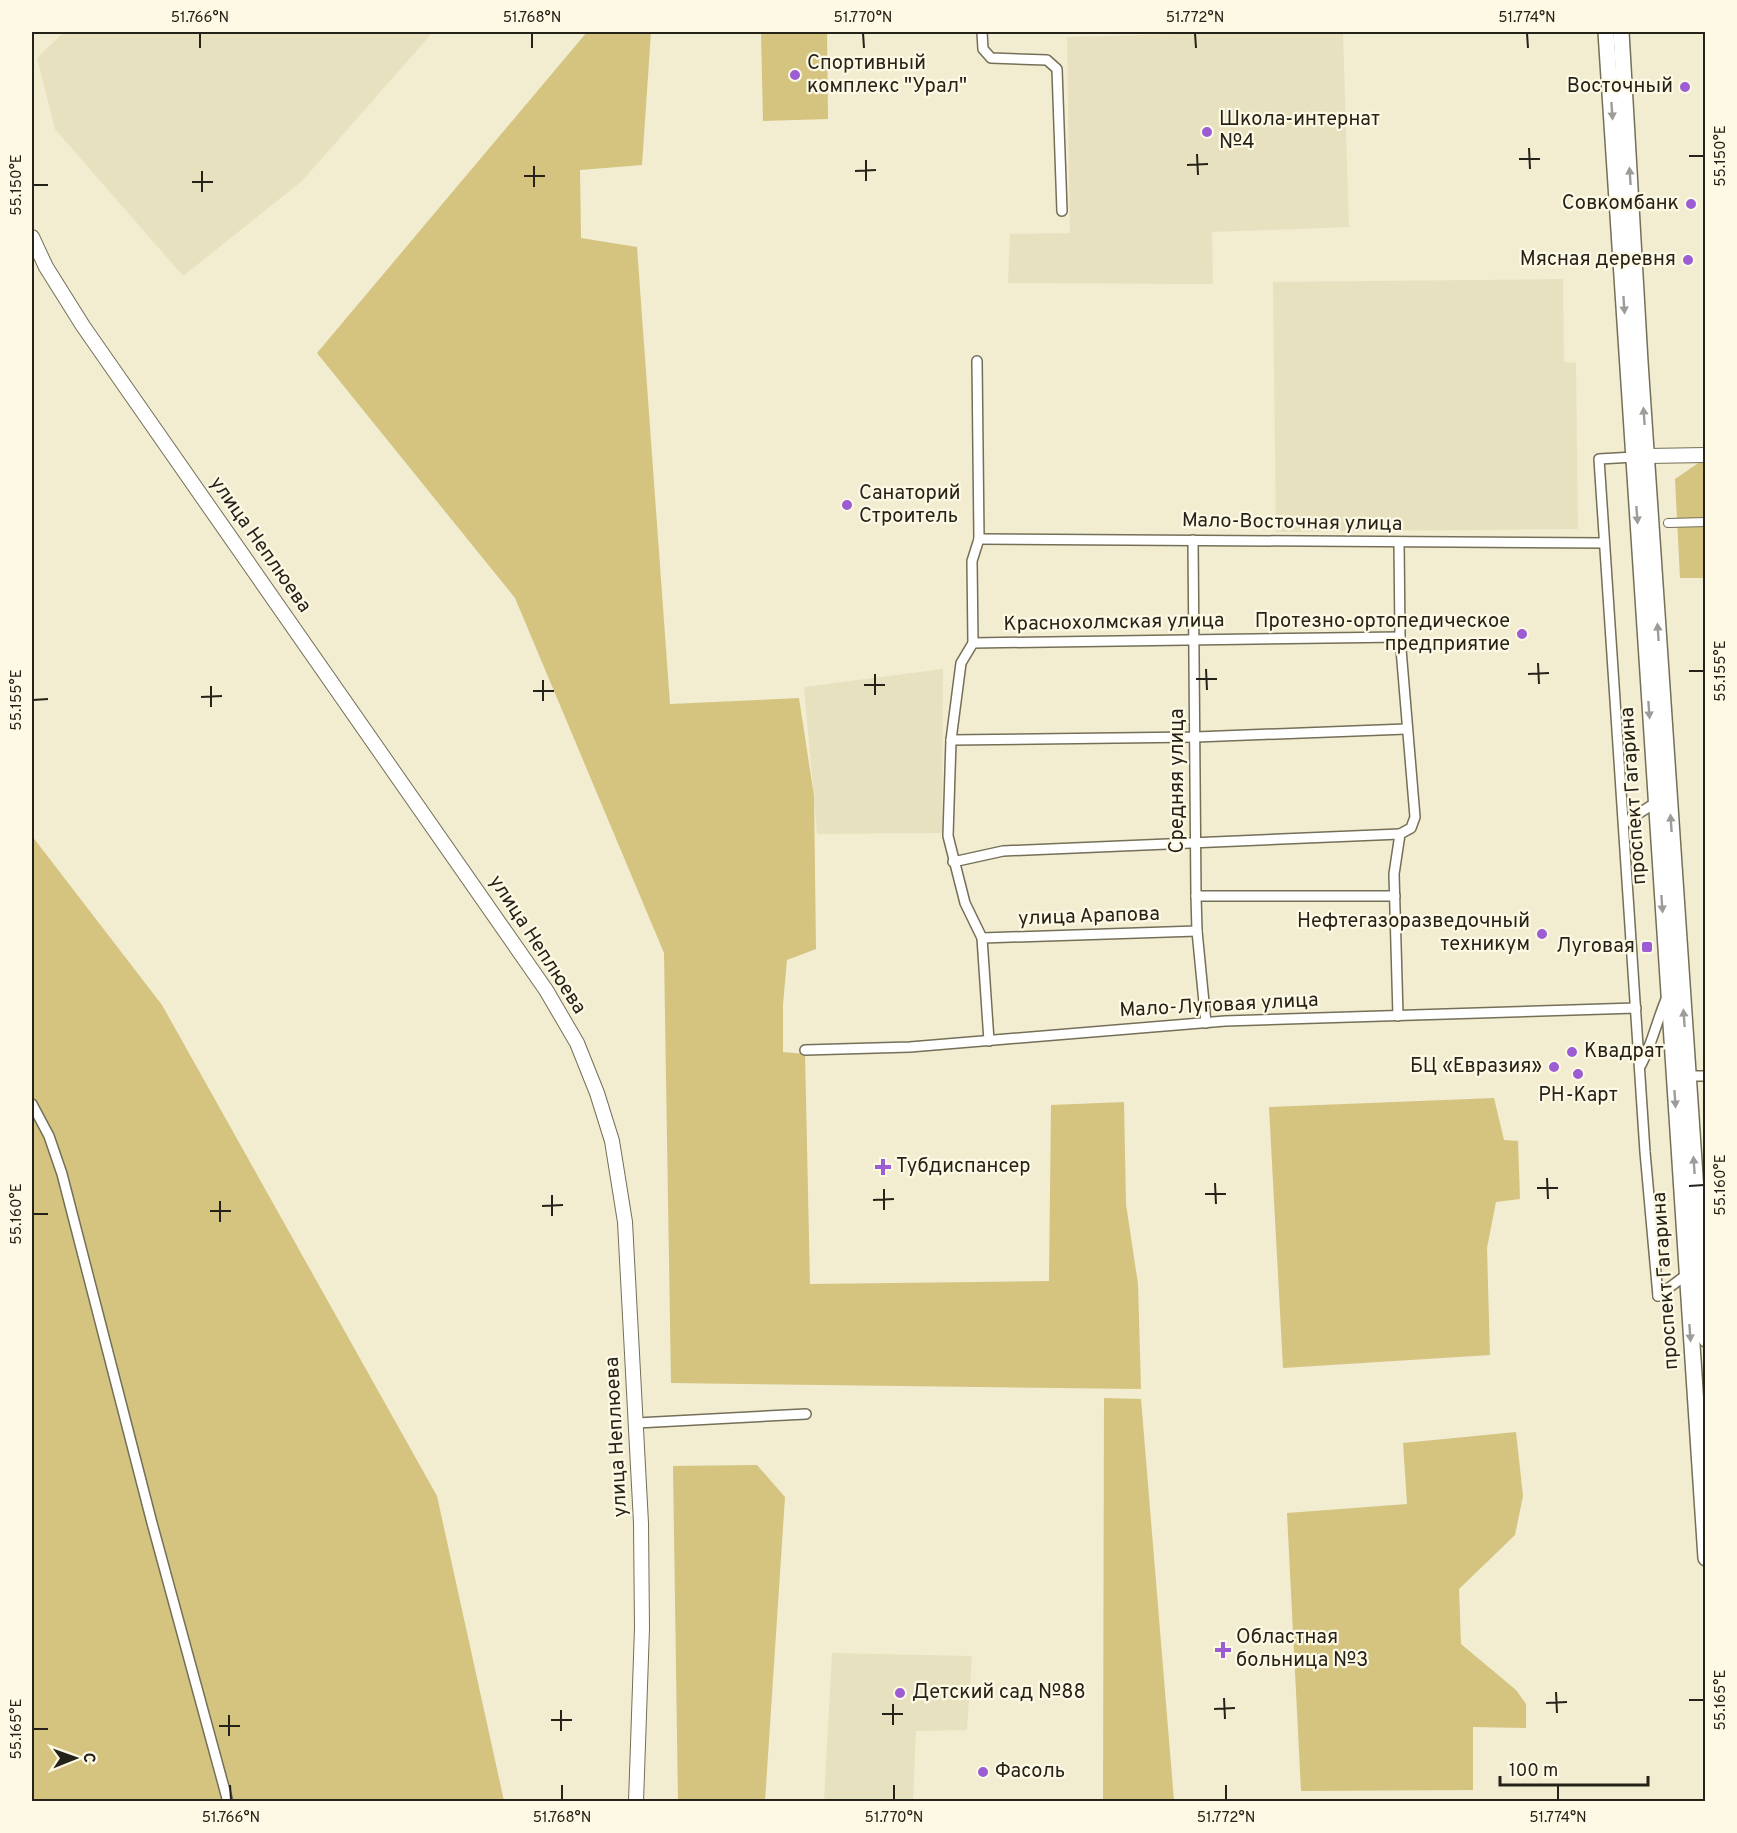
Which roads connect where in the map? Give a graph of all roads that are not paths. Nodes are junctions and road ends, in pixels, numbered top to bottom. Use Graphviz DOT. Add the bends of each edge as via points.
graph roads {
  1 [pos="982,32"];
  2 [pos="1606,32"];
  3 [pos="1621,32"];
  4 [pos="1062,211"];
  5 [pos="32,237"];
  6 [pos="977,361"];
  7 [pos="1706,455"];
  8 [pos="1640,456"];
  9 [pos="1706,522"];
  10 [pos="1668,523"];
  11 [pos="979,538"];
  12 [pos="1193,540"];
  13 [pos="1399,542"];
  14 [pos="1604,543"];
  15 [pos="1400,637"];
  16 [pos="1195,640"];
  17 [pos="973,643"];
  18 [pos="1406,729"];
  19 [pos="1196,737"];
  20 [pos="951,741"];
  21 [pos="1655,803"];
  22 [pos="1624,823"];
  23 [pos="1400,834"];
  24 [pos="1196,844"];
  25 [pos="953,862"];
  26 [pos="1197,896"];
  27 [pos="1395,896"];
  28 [pos="1197,931"];
  29 [pos="982,938"];
  30 [pos="1668,996"];
  31 [pos="1636,1008"];
  32 [pos="1398,1016"];
  33 [pos="1206,1023"];
  34 [pos="989,1041"];
  35 [pos="805,1050"];
  36 [pos="1640,1068"];
  37 [pos="1688,1076"];
  38 [pos="1706,1076"];
  39 [pos="32,1104"];
  40 [pos="1686,1275"];
  41 [pos="1706,1339"];
  42 [pos="806,1414"];
  43 [pos="637,1423"];
  44 [pos="1706,1558"];
  45 [pos="228,1802"];
  46 [pos="636,1802"];
  1 -- 4 [label="street" via="983,49 991,58 1047,60 1057,69"];
  2 -- 8 [label="main road, проспект Гагарина, one-way"];
  8 -- 3 [label="main road, проспект Гагарина, one-way"];
  5 -- 43 [label="main road, улица Неплюева" via="83,326 502,925 577,1043 605,1118 622,1192"];
  6 -- 11 [label="street"];
  7 -- 8 [label="main road"];
  8 -- 14 [label="street" via="1599,459"];
  8 -- 21 [label="main road, проспект Гагарина, one-way"];
  37 -- 8 [label="main road, проспект Гагарина, one-way"];
  9 -- 10 [label="street"];
  11 -- 12 [label="street, Мало-Восточная улица"];
  11 -- 17 [label="street" via="972,561"];
  12 -- 13 [label="street, Мало-Восточная улица"];
  12 -- 16 [label="street, Средняя улица"];
  13 -- 14 [label="street, Мало-Восточная улица"];
  13 -- 15 [label="street"];
  14 -- 22 [label="street"];
  15 -- 16 [label="street, Краснохолмская улица"];
  15 -- 18 [label="street"];
  16 -- 17 [label="street, Краснохолмская улица"];
  16 -- 19 [label="street, Средняя улица"];
  17 -- 20 [label="street" via="961,663"];
  18 -- 19 [label="street"];
  18 -- 23 [label="street" via="1415,817 1411,828"];
  19 -- 20 [label="street"];
  19 -- 24 [label="street, Средняя улица"];
  20 -- 25 [label="street" via="948,837"];
  21 -- 22 [label="street"];
  21 -- 30 [label="main road, проспект Гагарина, one-way"];
  22 -- 31 [label="street"];
  23 -- 24 [label="street"];
  23 -- 27 [label="street"];
  24 -- 25 [label="street" via="1003,851"];
  24 -- 26 [label="street, Средняя улица"];
  25 -- 29 [label="street" via="966,905"];
  26 -- 27 [label="street"];
  26 -- 28 [label="street, Средняя улица"];
  27 -- 32 [label="street"];
  28 -- 29 [label="street, улица Арапова"];
  28 -- 33 [label="street, Средняя улица"];
  29 -- 34 [label="street"];
  30 -- 36 [label="street"];
  30 -- 40 [label="main road, проспект Гагарина, one-way"];
  31 -- 32 [label="street, Мало-Луговая улица"];
  31 -- 36 [label="street"];
  32 -- 33 [label="street, Мало-Луговая улица"];
  33 -- 34 [label="street, Мало-Луговая улица"];
  34 -- 35 [label="street, Мало-Луговая улица"];
  36 -- 40 [label="street" via="1658,1296"];
  37 -- 38 [label="street"];
  41 -- 37 [label="main road, проспект Гагарина, one-way"];
  39 -- 45 [label="street" via="62,1174"];
  40 -- 44 [label="main road, проспект Гагарина, one-way"];
  42 -- 43 [label="street"];
  43 -- 46 [label="main road, улица Неплюева" via="642,1617"];
}
